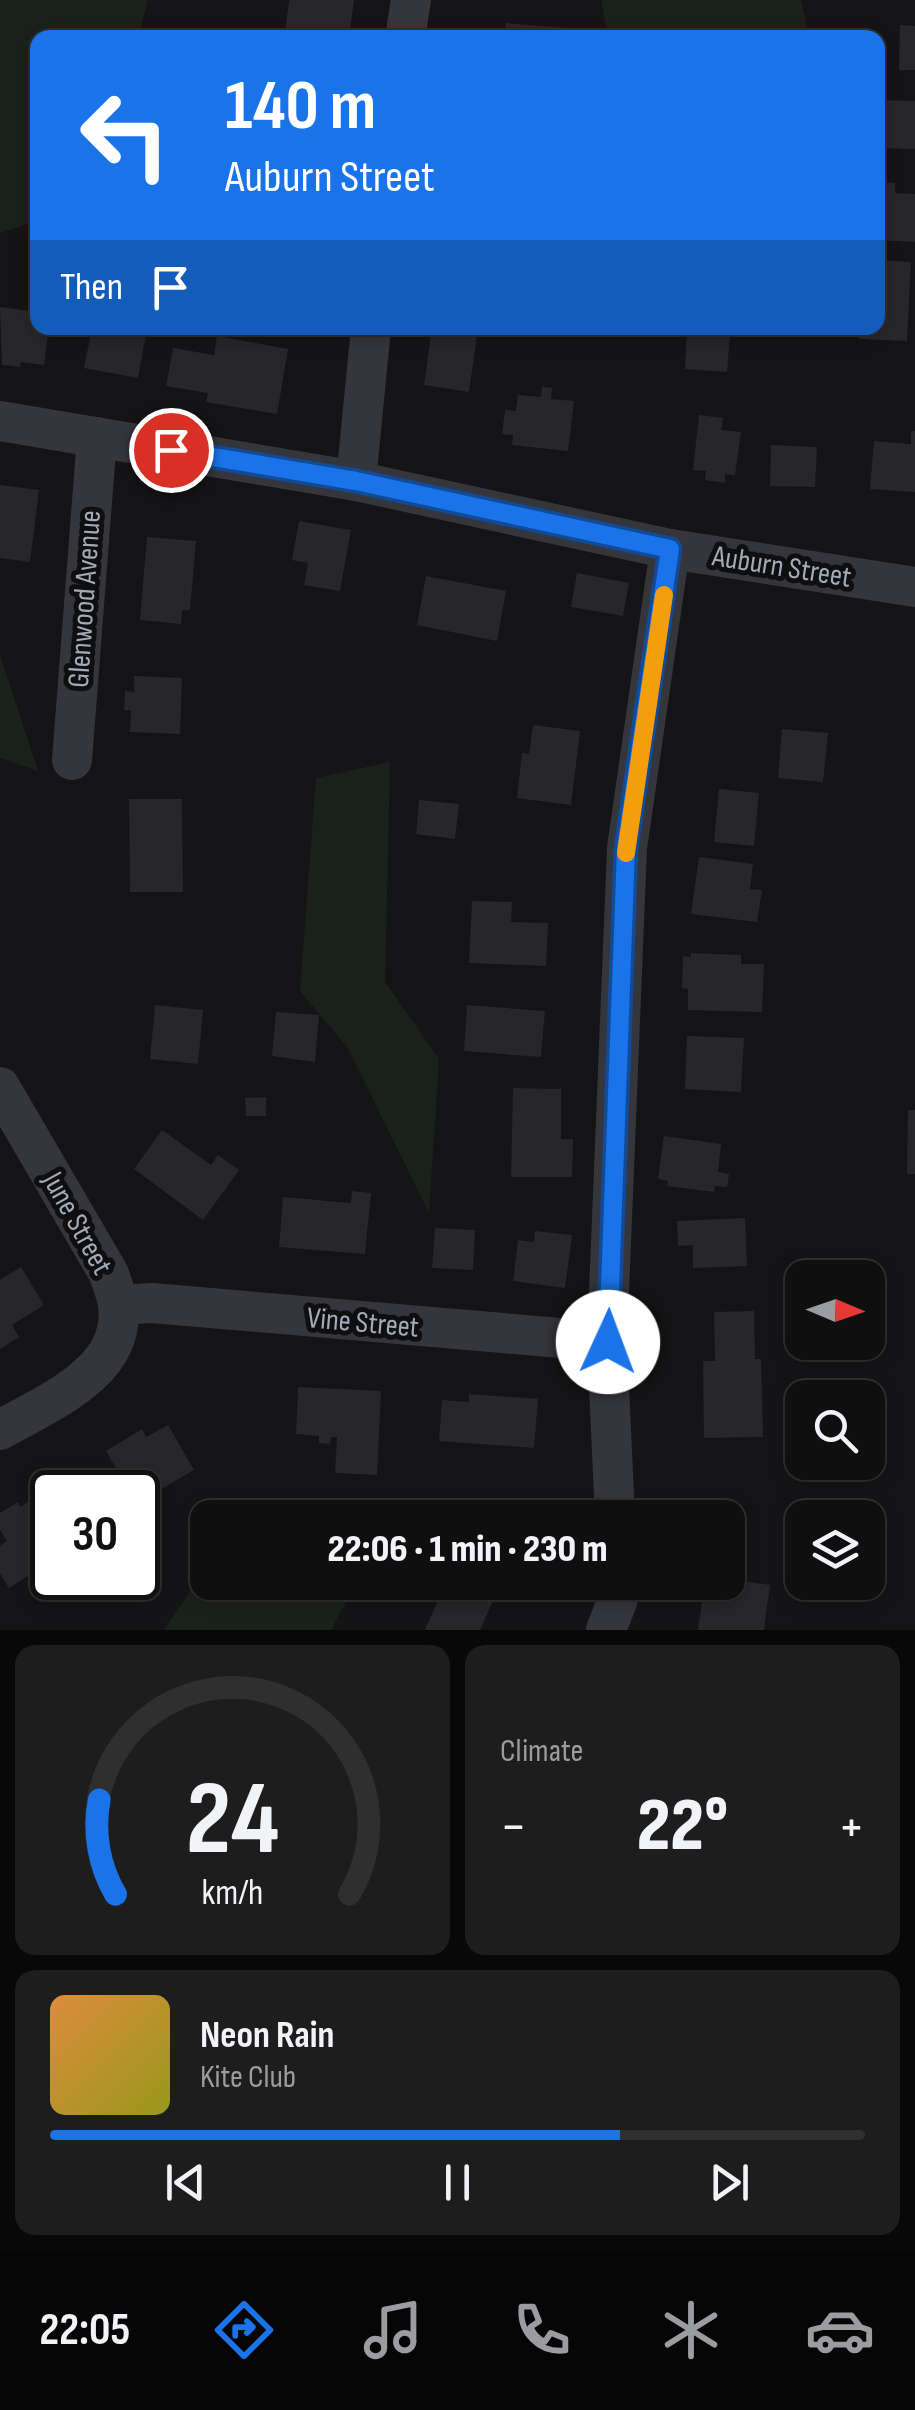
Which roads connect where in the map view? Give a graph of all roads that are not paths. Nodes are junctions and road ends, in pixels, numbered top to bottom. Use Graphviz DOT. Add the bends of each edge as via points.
graph roads {
  1 [pos="410,0"];
  2 [pos="405,30"];
  3 [pos="369,335"];
  4 [pos="0,421"];
  5 [pos="97,437"];
  6 [pos="356,481"];
  7 [pos="670,549"];
  8 [pos="915,587"];
  9 [pos="72,760"];
  10 [pos="0,1086"];
  11 [pos="118,1306"];
  12 [pos="608,1342"];
  13 [pos="0,1430"];
  14 [pos="614,1500"];
  15 [pos="618,1600"];
  16 [pos="606,1630"];
  1 -- 2 [label="street"];
  3 -- 6 [label="street"];
  4 -- 5 [label="street, Auburn Street"];
  5 -- 6 [label="street, Auburn Street"];
  5 -- 9 [label="street, Glenwood Avenue"];
  6 -- 7 [label="street, Auburn Street"];
  7 -- 8 [label="street, Auburn Street"];
  7 -- 12 [label="street" via="626,848"];
  10 -- 11 [label="street, June Street" via="109,1274"];
  11 -- 12 [label="street, Vine Street" via="152,1303"];
  11 -- 13 [label="street, June Street" via="117,1336 82,1383"];
  12 -- 14 [label="street"];
  15 -- 16 [label="street"];
}
